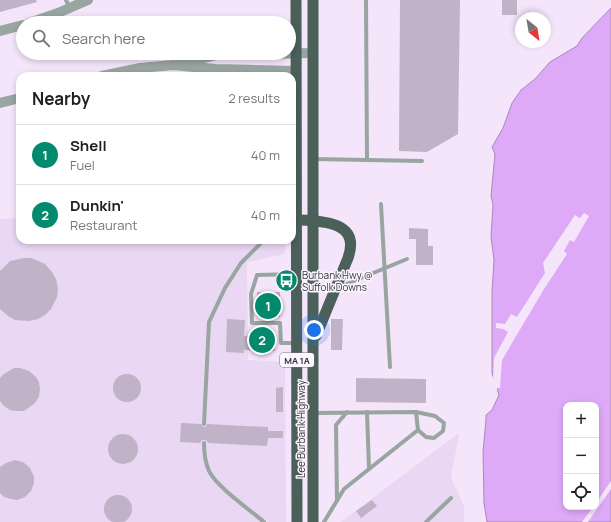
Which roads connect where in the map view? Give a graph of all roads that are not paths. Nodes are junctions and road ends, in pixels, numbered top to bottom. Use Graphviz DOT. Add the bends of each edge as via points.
graph roads {
  1 [pos="88,0"];
  2 [pos="296,0"];
  3 [pos="313,0"];
  4 [pos="366,0"];
  5 [pos="68,4"];
  6 [pos="43,16"];
  7 [pos="16,27"];
  8 [pos="0,31"];
  9 [pos="296,53"];
  10 [pos="313,53"];
  11 [pos="195,60"];
  12 [pos="173,65"];
  13 [pos="296,71"];
  14 [pos="121,72"];
  15 [pos="16,99"];
  16 [pos="0,103"];
  17 [pos="313,159"];
  18 [pos="367,160"];
  19 [pos="422,161"];
  20 [pos="381,204"];
  21 [pos="296,205"];
  22 [pos="296,220"];
  23 [pos="313,221"];
  24 [pos="260,244"];
  25 [pos="295,244"];
  26 [pos="407,259"];
  27 [pos="384,269"];
  28 [pos="297,274"];
  29 [pos="335,289"];
  30 [pos="313,342"];
  31 [pos="297,343"];
  32 [pos="390,367"];
  33 [pos="347,412"];
  34 [pos="367,412"];
  35 [pos="416,412"];
  36 [pos="313,413"];
  37 [pos="204,424"];
  38 [pos="418,430"];
  39 [pos="204,443"];
  40 [pos="369,469"];
  41 [pos="451,498"];
  42 [pos="337,501"];
  43 [pos="264,522"];
  44 [pos="297,522"];
  45 [pos="313,522"];
  46 [pos="324,522"];
  47 [pos="426,522"];
  1 -- 5 [label="street"];
  2 -- 9 [label="highway, MA 1A"];
  3 -- 10 [label="highway, MA 1A"];
  4 -- 18 [label="lane"];
  5 -- 6 [label="street"];
  7 -- 8 [label="street"];
  9 -- 10 [label="street"];
  9 -- 13 [label="highway, MA 1A"];
  10 -- 17 [label="highway, MA 1A"];
  11 -- 12 [label="street"];
  12 -- 13 [label="street"];
  12 -- 14 [label="street"];
  13 -- 21 [label="highway, Lee Burbank Highway / MA 1A"];
  15 -- 16 [label="street"];
  17 -- 18 [label="lane"];
  17 -- 23 [label="highway, Lee Burbank Highway / MA 1A"];
  18 -- 19 [label="lane"];
  20 -- 27 [label="lane"];
  22 -- 23 [label="highway"];
  23 -- 29 [label="highway" via="336,225 345,231 350,240 349,256"];
  23 -- 30 [label="highway, Lee Burbank Highway / MA 1A"];
  24 -- 37 [label="lane" via="242,261 225,288 209,322"];
  25 -- 28 [label="highway, Lee Burbank Highway / MA 1A"];
  26 -- 27 [label="lane"];
  27 -- 29 [label="lane"];
  27 -- 32 [label="lane"];
  28 -- 31 [label="highway, Lee Burbank Highway / MA 1A"];
  28 -- 31 [label="lane" via="257,275 251,294 252,323 280,323 281,343"];
  29 -- 30 [label="highway"];
  30 -- 36 [label="highway, Lee Burbank Highway / MA 1A"];
  31 -- 44 [label="highway, Lee Burbank Highway / MA 1A"];
  33 -- 34 [label="lane"];
  33 -- 36 [label="lane"];
  33 -- 42 [label="lane" via="336,425"];
  34 -- 35 [label="lane"];
  34 -- 40 [label="lane"];
  35 -- 38 [label="lane"];
  35 -- 38 [label="lane" via="435,416 444,423 443,431 434,438 426,437"];
  36 -- 45 [label="highway, Lee Burbank Highway / MA 1A"];
  38 -- 40 [label="lane"];
  39 -- 43 [label="lane" via="206,462 212,476"];
  40 -- 42 [label="lane" via="344,489"];
  41 -- 47 [label="lane"];
  42 -- 46 [label="lane"];
}
